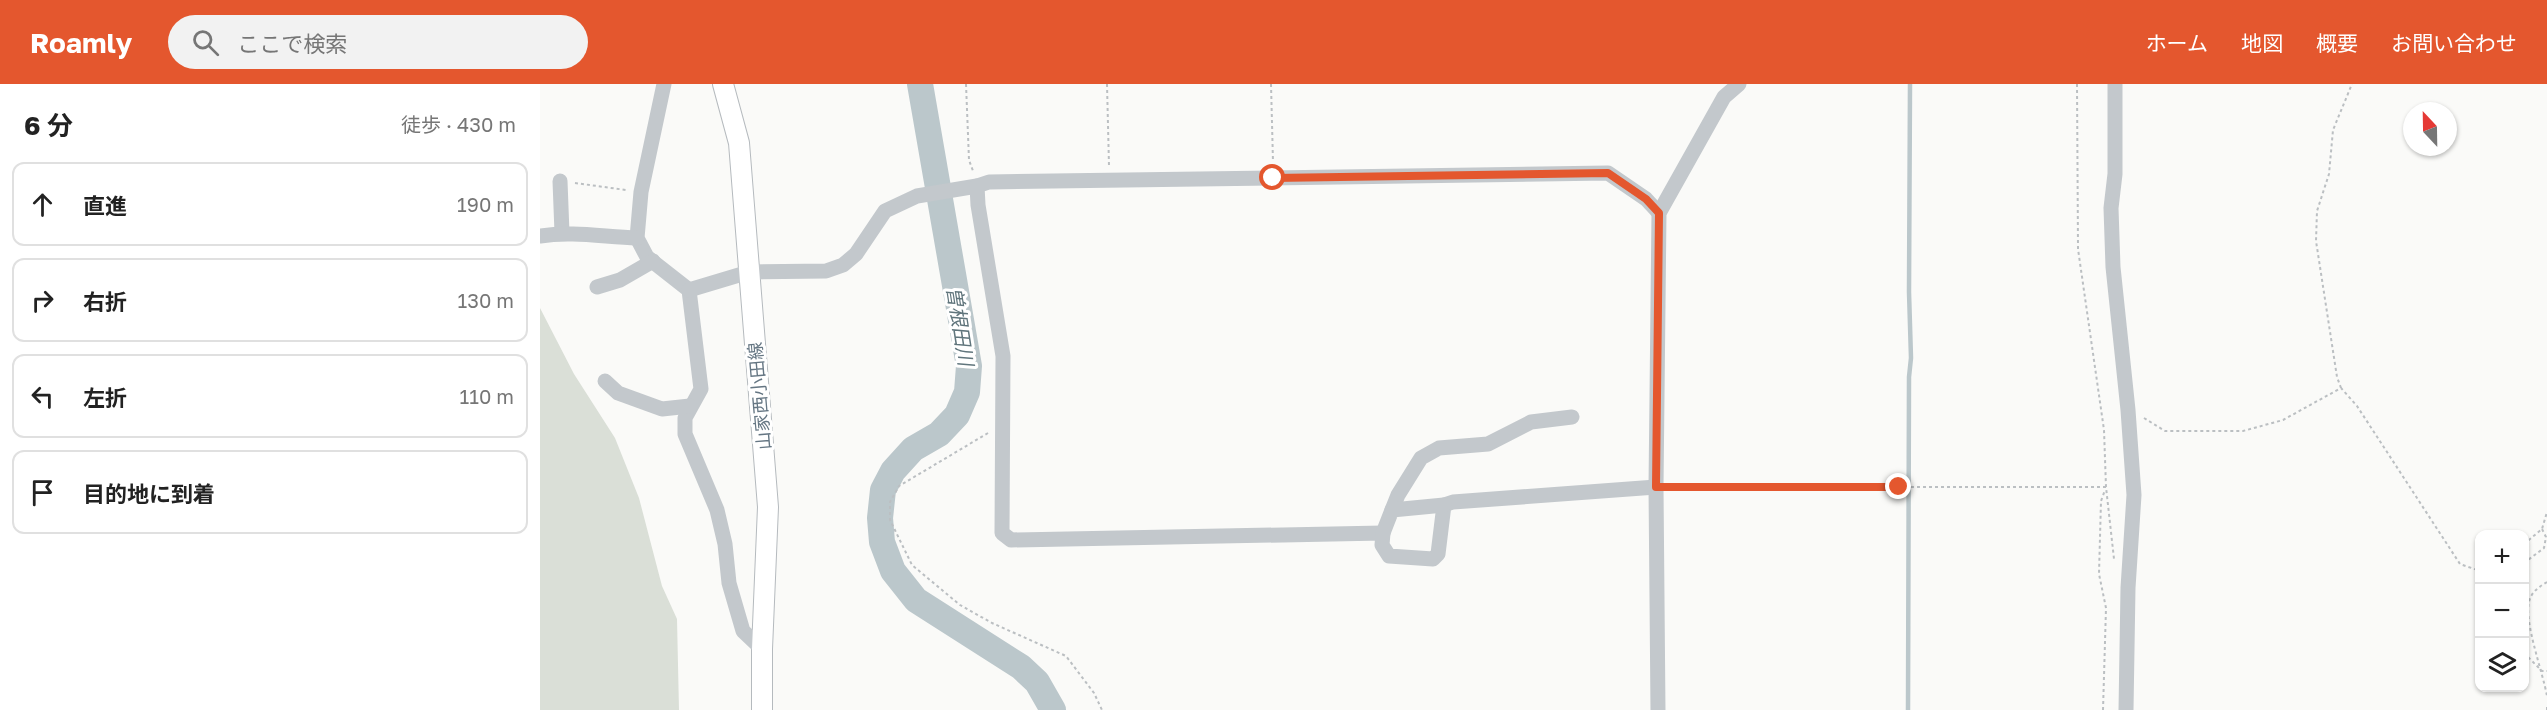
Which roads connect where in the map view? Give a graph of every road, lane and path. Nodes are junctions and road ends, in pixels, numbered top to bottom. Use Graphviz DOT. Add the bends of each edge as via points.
graph roads {
  1 [pos="664,84"];
  2 [pos="723,84"];
  3 [pos="966,84"];
  4 [pos="1107,84"];
  5 [pos="1271,84"];
  6 [pos="1739,84"];
  7 [pos="2077,84"];
  8 [pos="2115,84"];
  9 [pos="2352,84"];
  10 [pos="1273,178"];
  11 [pos="560,181"];
  12 [pos="1109,181"];
  13 [pos="972,188"];
  14 [pos="641,192"];
  15 [pos="1659,213"];
  16 [pos="562,233"];
  17 [pos="540,236"];
  18 [pos="637,238"];
  19 [pos="653,261"];
  20 [pos="749,272"];
  21 [pos="597,287"];
  22 [pos="689,290"];
  23 [pos="605,381"];
  24 [pos="2341,388"];
  25 [pos="690,406"];
  26 [pos="2128,410"];
  27 [pos="1572,417"];
  28 [pos="1004,420"];
  29 [pos="1656,487"];
  30 [pos="2106,487"];
  31 [pos="1444,505"];
  32 [pos="1392,510"];
  33 [pos="2547,512"];
  34 [pos="2542,529"];
  35 [pos="1383,533"];
  36 [pos="2529,540"];
  37 [pos="2529,559"];
  38 [pos="2115,563"];
  39 [pos="2475,569"];
  40 [pos="2547,582"];
  41 [pos="762,649"];
  42 [pos="2529,658"];
  43 [pos="2542,670"];
  44 [pos="2547,671"];
  45 [pos="2547,696"];
  46 [pos="762,710"];
  47 [pos="1102,710"];
  48 [pos="1658,710"];
  49 [pos="2103,710"];
  50 [pos="2126,710"];
  1 -- 14 [label="street"];
  2 -- 20 [label="main road, 山家西小田線" via="739,143"];
  3 -- 13 [label="path"];
  4 -- 12 [label="path"];
  5 -- 10 [label="path"];
  6 -- 15 [label="street" via="1724,97"];
  7 -- 30 [label="path" via="2078,249 2104,430"];
  8 -- 26 [label="street" via="2113,267"];
  9 -- 24 [label="path" via="2333,130 2329,174 2317,211 2316,242"];
  10 -- 12 [label="street"];
  10 -- 15 [label="street" via="1608,173"];
  11 -- 14 [label="path"];
  11 -- 16 [label="street"];
  12 -- 13 [label="street" via="989,183"];
  13 -- 20 [label="street" via="917,196 885,211 856,254 843,265 826,271"];
  13 -- 28 [label="street" via="1003,356"];
  14 -- 18 [label="street"];
  15 -- 29 [label="street"];
  16 -- 17 [label="street"];
  16 -- 18 [label="street"];
  18 -- 19 [label="street"];
  19 -- 21 [label="street" via="620,280"];
  19 -- 22 [label="street"];
  20 -- 22 [label="street"];
  20 -- 41 [label="main road, 山家西小田線" via="768,507"];
  22 -- 25 [label="street" via="701,388"];
  23 -- 25 [label="street" via="618,393 662,409"];
  24 -- 26 [label="path" via="2283,420 2243,430 2165,431"];
  24 -- 39 [label="path" via="2357,406 2460,564"];
  25 -- 41 [label="street" via="685,418 686,434 717,510 743,631"];
  26 -- 50 [label="street" via="2134,495"];
  27 -- 32 [label="street" via="1531,422 1488,444 1439,448 1421,458"];
  28 -- 35 [label="street" via="1002,533 1011,540"];
  28 -- 47 [label="path" via="978,440 899,486 890,502 890,520 912,566 960,605 1066,656"];
  29 -- 30 [label="path"];
  29 -- 31 [label="street"];
  29 -- 48 [label="street"];
  30 -- 38 [label="path"];
  30 -- 49 [label="path" via="2101,501 2098,574 2106,608"];
  31 -- 32 [label="street"];
  31 -- 35 [label="street" via="1438,554 1432,559 1389,556 1382,545"];
  32 -- 35 [label="street"];
  33 -- 34 [label="path"];
  34 -- 36 [label="path"];
  34 -- 37 [label="path" via="2546,537 2544,548"];
  40 -- 43 [label="path" via="2534,590 2528,603 2530,629"];
  41 -- 46 [label="main road, 山家西小田線"];
  42 -- 43 [label="path"];
  43 -- 44 [label="path"];
  43 -- 45 [label="path"];
}
